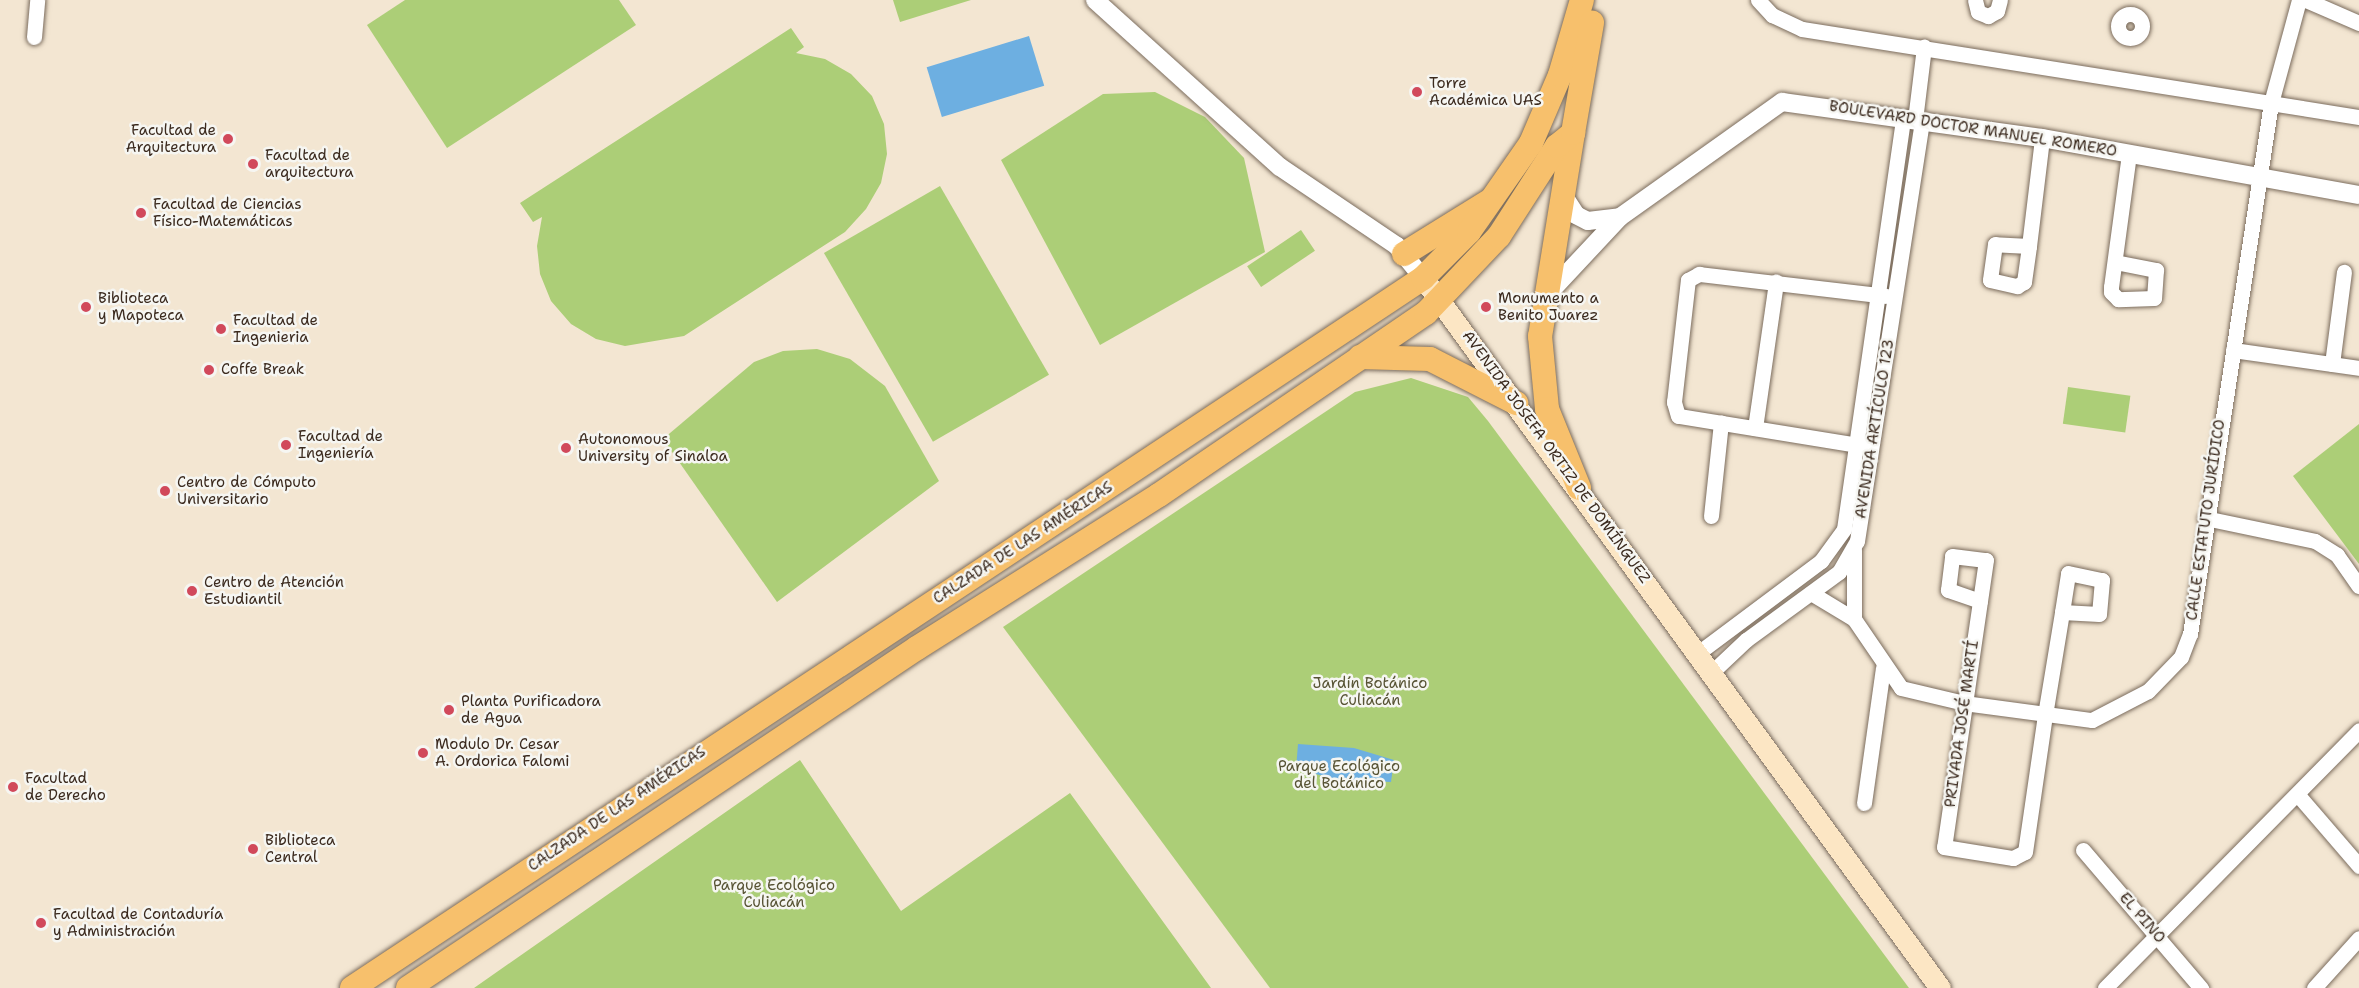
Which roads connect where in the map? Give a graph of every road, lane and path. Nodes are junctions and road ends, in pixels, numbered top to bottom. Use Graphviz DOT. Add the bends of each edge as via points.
graph roads {
  1 [pos="37,0"];
  2 [pos="1095,0"];
  3 [pos="1582,0"];
  4 [pos="1597,0"];
  5 [pos="1758,0"];
  6 [pos="1975,0"];
  7 [pos="2000,0"];
  8 [pos="2299,0"];
  9 [pos="2306,0"];
  10 [pos="2359,23"];
  11 [pos="34,37"];
  12 [pos="1924,47"];
  13 [pos="2271,103"];
  14 [pos="2359,117"];
  15 [pos="1913,120"];
  16 [pos="1573,133"];
  17 [pos="2042,138"];
  18 [pos="2129,153"];
  19 [pos="2262,175"];
  20 [pos="2359,195"];
  21 [pos="1565,198"];
  22 [pos="1493,200"];
  23 [pos="1620,217"];
  24 [pos="2029,246"];
  25 [pos="1404,254"];
  26 [pos="2115,262"];
  27 [pos="2344,272"];
  28 [pos="1423,278"];
  29 [pos="1776,282"];
  30 [pos="1876,294"];
  31 [pos="1545,297"];
  32 [pos="1895,297"];
  33 [pos="1440,300"];
  34 [pos="2233,350"];
  35 [pos="1360,357"];
  36 [pos="2332,364"];
  37 [pos="2359,368"];
  38 [pos="1516,403"];
  39 [pos="1721,423"];
  40 [pos="1755,428"];
  41 [pos="1856,444"];
  42 [pos="1874,447"];
  43 [pos="1579,488"];
  44 [pos="1711,516"];
  45 [pos="2205,518"];
  46 [pos="1854,550"];
  47 [pos="2359,586"];
  48 [pos="1811,593"];
  49 [pos="1980,601"];
  50 [pos="2062,612"];
  51 [pos="1854,619"];
  52 [pos="1698,653"];
  53 [pos="1883,668"];
  54 [pos="1712,672"];
  55 [pos="1964,703"];
  56 [pos="2045,715"];
  57 [pos="2359,730"];
  58 [pos="2298,795"];
  59 [pos="1864,803"];
  60 [pos="2083,850"];
  61 [pos="2359,866"];
  62 [pos="2157,935"];
  63 [pos="2359,938"];
  64 [pos="352,988"];
  65 [pos="408,988"];
  66 [pos="1940,988"];
  67 [pos="2105,988"];
  68 [pos="2200,988"];
  69 [pos="2314,988"];
  1 -- 11 [label="street"];
  2 -- 25 [label="street, AVENIDA JOSEFA ORTIZ DE DOMÍNGUEZ" via="1280,167"];
  3 -- 22 [label="main road, CALZADA DE LAS AMÉRICAS" via="1560,75 1531,143"];
  4 -- 16 [label="main road"];
  5 -- 12 [label="street" via="1772,15 1802,29"];
  6 -- 7 [label="street" via="1978,12 1988,16 1997,11"];
  8 -- 13 [label="street, CALLE ESTATUTO JURÍDICO"];
  9 -- 10 [label="street"];
  12 -- 13 [label="street"];
  12 -- 15 [label="street"];
  13 -- 14 [label="street"];
  13 -- 19 [label="street, CALLE ESTATUTO JURÍDICO"];
  15 -- 17 [label="street, BOULEVARD DOCTOR MANUEL ROMERO"];
  15 -- 23 [label="street, BOULEVARD DOCTOR MANUEL ROMERO" via="1782,102"];
  15 -- 30 [label="street, AVENIDA ARTÍCULO 123"];
  15 -- 32 [label="street, AVENIDA ARTÍCULO 123"];
  16 -- 21 [label="main road"];
  16 -- 33 [label="main road, CALZADA DE LAS AMÉRICAS" via="1557,146 1499,236"];
  17 -- 18 [label="street, BOULEVARD DOCTOR MANUEL ROMERO"];
  17 -- 24 [label="street"];
  18 -- 19 [label="street, BOULEVARD DOCTOR MANUEL ROMERO"];
  18 -- 26 [label="street"];
  19 -- 20 [label="street, BOULEVARD DOCTOR MANUEL ROMERO"];
  19 -- 34 [label="street, CALLE ESTATUTO JURÍDICO"];
  21 -- 23 [label="street" via="1576,215 1588,220"];
  21 -- 31 [label="main road"];
  22 -- 25 [label="main road"];
  22 -- 28 [label="main road, CALZADA DE LAS AMÉRICAS"];
  23 -- 31 [label="street, BOULEVARD DOCTOR MANUEL ROMERO"];
  24 -- 24 [label="street" via="1995,244 1990,280 2017,286 2024,282"];
  25 -- 28 [label="street, AVENIDA JOSEFA ORTIZ DE DOMÍNGUEZ"];
  26 -- 26 [label="street" via="2113,296 2149,302 2156,294 2158,275 2152,269"];
  27 -- 36 [label="street"];
  28 -- 33 [label="main road, AVENIDA JOSEFA ORTIZ DE DOMÍNGUEZ"];
  28 -- 64 [label="main road, CALZADA DE LAS AMÉRICAS"];
  29 -- 30 [label="street"];
  29 -- 39 [label="street" via="1699,274 1688,280 1674,410 1686,419"];
  29 -- 40 [label="street"];
  30 -- 32 [label="street"];
  30 -- 41 [label="street, AVENIDA ARTÍCULO 123"];
  31 -- 43 [label="main road" via="1540,336 1545,399"];
  32 -- 42 [label="street, AVENIDA ARTÍCULO 123"];
  33 -- 35 [label="main road, CALZADA DE LAS AMÉRICAS"];
  33 -- 38 [label="main road, AVENIDA JOSEFA ORTIZ DE DOMÍNGUEZ"];
  34 -- 36 [label="street"];
  34 -- 45 [label="street, CALLE ESTATUTO JURÍDICO"];
  35 -- 38 [label="main road" via="1430,359"];
  35 -- 65 [label="main road, CALZADA DE LAS AMÉRICAS" via="1159,495 917,648"];
  36 -- 37 [label="street"];
  38 -- 43 [label="main road, AVENIDA JOSEFA ORTIZ DE DOMÍNGUEZ"];
  39 -- 40 [label="street"];
  39 -- 44 [label="street"];
  40 -- 41 [label="street"];
  41 -- 42 [label="street"];
  41 -- 52 [label="street, AVENIDA ARTÍCULO 123" via="1844,529 1830,552"];
  42 -- 46 [label="street, AVENIDA ARTÍCULO 123"];
  43 -- 52 [label="main road, AVENIDA JOSEFA ORTIZ DE DOMÍNGUEZ"];
  45 -- 47 [label="street" via="2315,541 2337,555"];
  45 -- 56 [label="street, CALLE ESTATUTO JURÍDICO" via="2190,634 2175,664 2148,691 2110,714 2079,720"];
  46 -- 48 [label="street, AVENIDA ARTÍCULO 123" via="1839,572"];
  46 -- 51 [label="street"];
  48 -- 51 [label="street"];
  48 -- 54 [label="street, AVENIDA ARTÍCULO 123" via="1746,640"];
  49 -- 55 [label="street, PRIVADA JOSÉ MARTÍ"];
  50 -- 50 [label="street" via="2092,618 2100,611 2102,580 2068,573"];
  50 -- 56 [label="street"];
  51 -- 53 [label="street, CALLE ESTATUTO JURÍDICO"];
  52 -- 54 [label="main road, AVENIDA JOSEFA ORTIZ DE DOMÍNGUEZ"];
  53 -- 55 [label="street, CALLE ESTATUTO JURÍDICO" via="1910,692"];
  53 -- 59 [label="street"];
  54 -- 66 [label="main road, AVENIDA JOSEFA ORTIZ DE DOMÍNGUEZ"];
  55 -- 56 [label="street, CALLE ESTATUTO JURÍDICO"];
  55 -- 56 [label="street, PRIVADA JOSÉ MARTÍ" via="1944,847 2023,855"];
  57 -- 58 [label="street"];
  58 -- 61 [label="street"];
  58 -- 62 [label="street"];
  60 -- 62 [label="street, EL PINO"];
  62 -- 67 [label="street"];
  62 -- 68 [label="street, EL PINO"];
  63 -- 69 [label="street"];
}
